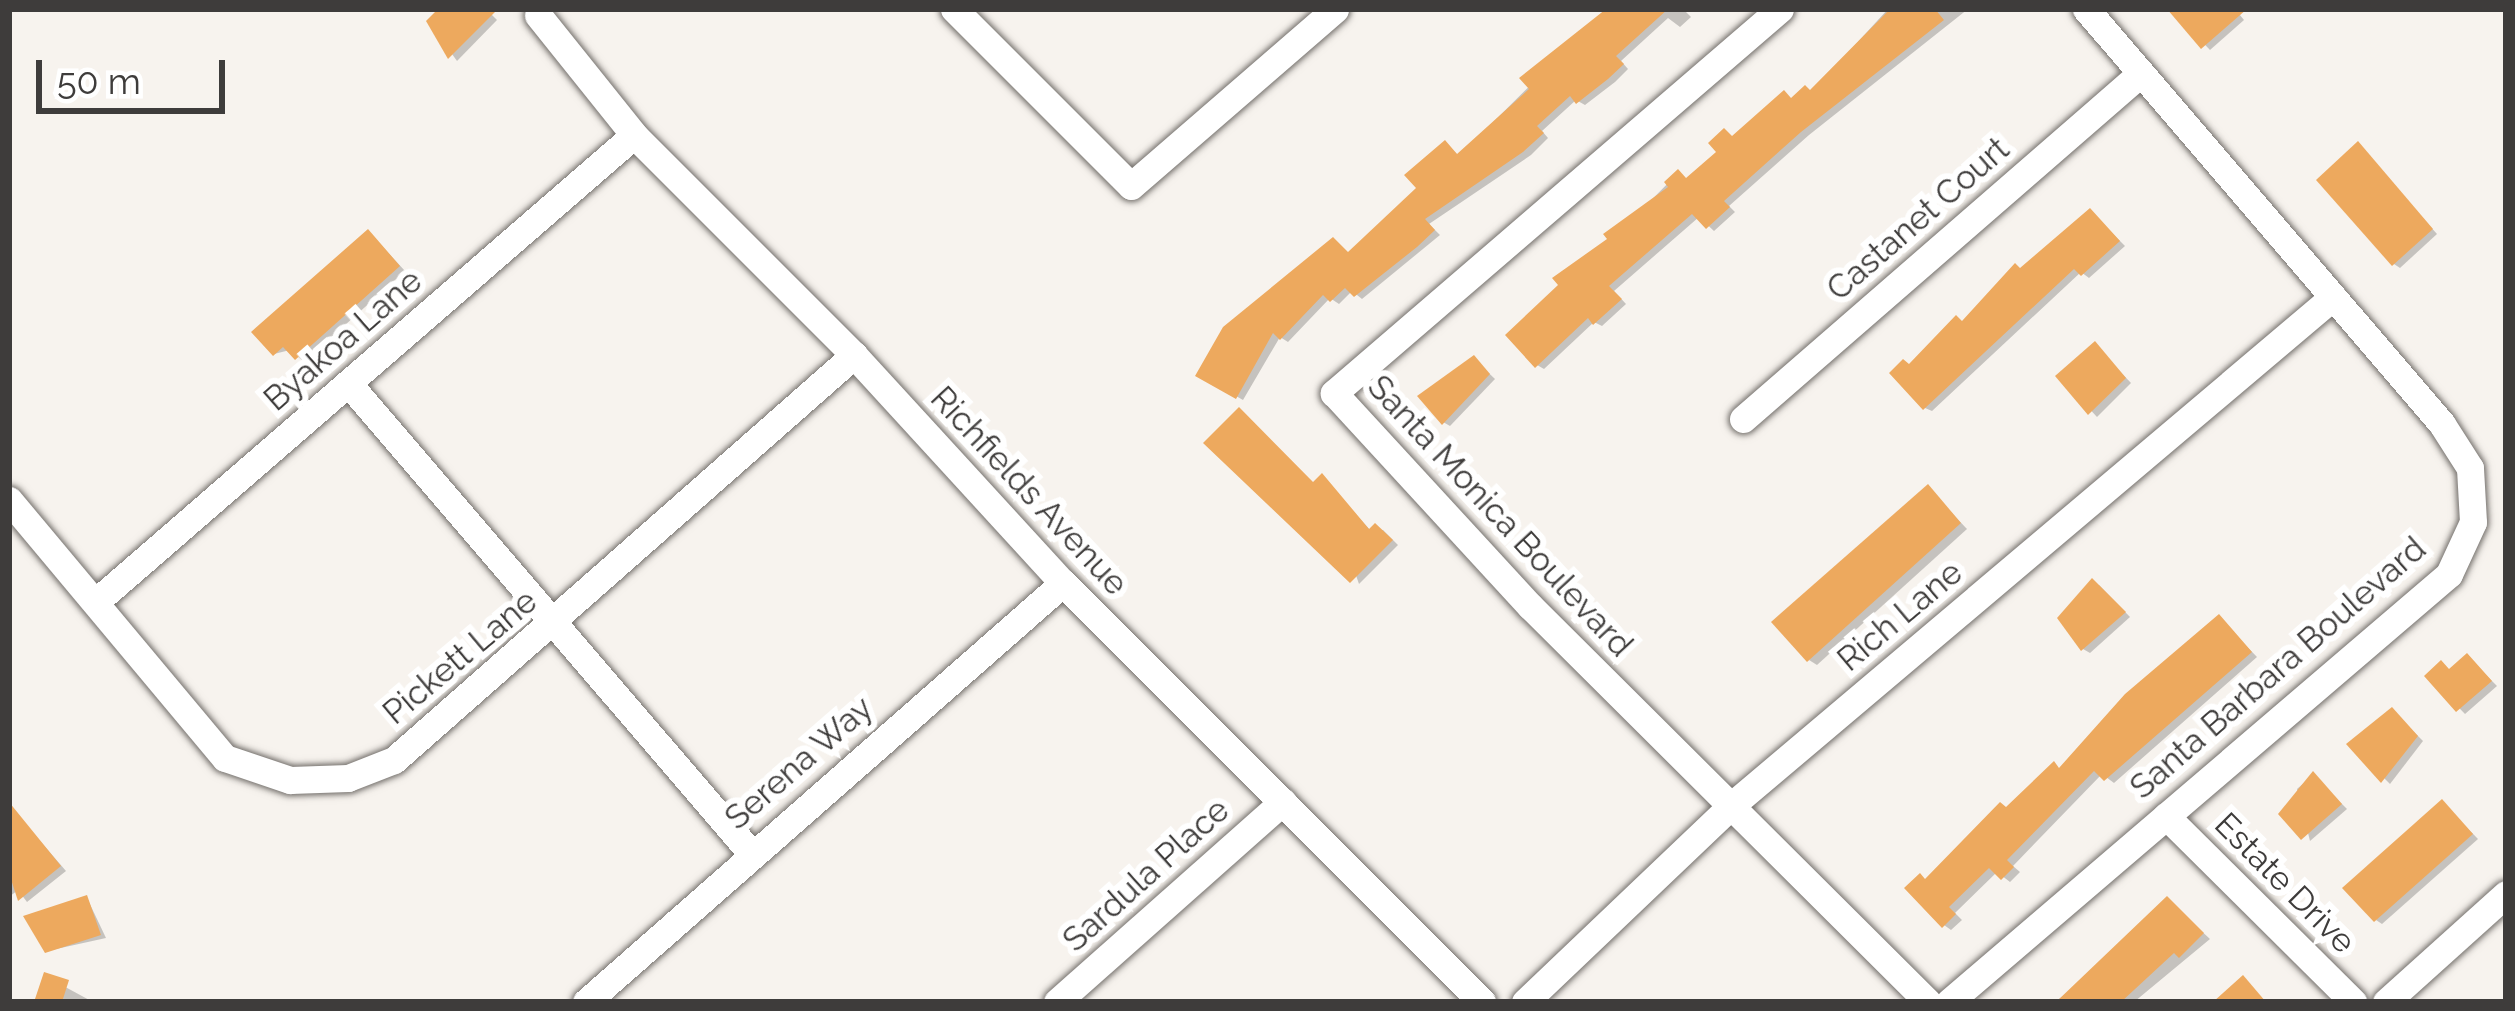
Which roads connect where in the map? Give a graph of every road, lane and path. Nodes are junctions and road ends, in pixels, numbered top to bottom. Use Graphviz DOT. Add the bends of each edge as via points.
graph roads {
  1 [pos="954,9"];
  2 [pos="1335,9"];
  3 [pos="1780,9"];
  4 [pos="2086,9"];
  5 [pos="538,15"];
  6 [pos="2141,74"];
  7 [pos="634,135"];
  8 [pos="2333,297"];
  9 [pos="854,355"];
  10 [pos="348,383"];
  11 [pos="1743,419"];
  12 [pos="9,500"];
  13 [pos="1063,583"];
  14 [pos="99,599"];
  15 [pos="555,625"];
  16 [pos="1283,801"];
  17 [pos="1732,805"];
  18 [pos="2166,816"];
  19 [pos="751,853"];
  20 [pos="2506,894"];
  21 [pos="586,1002"];
  22 [pos="1057,1002"];
  23 [pos="1482,1002"];
  24 [pos="1525,1002"];
  25 [pos="1928,1002"];
  26 [pos="1949,1002"];
  27 [pos="2353,1002"];
  28 [pos="2386,1002"];
  1 -- 2 [label="street" via="1131,186"];
  3 -- 17 [label="street, Santa Monica Boulevard" via="1334,393 1530,606"];
  4 -- 6 [label="street, Santa Barbara Boulevard"];
  5 -- 7 [label="street, Richfields Avenue"];
  6 -- 8 [label="street, Santa Barbara Boulevard"];
  6 -- 11 [label="street, Castanet Court"];
  7 -- 9 [label="street, Richfields Avenue"];
  7 -- 10 [label="street, Byakoa Lane"];
  8 -- 17 [label="street, Rich Lane"];
  8 -- 18 [label="street, Santa Barbara Boulevard" via="2470,468 2473,522 2449,574"];
  9 -- 13 [label="street, Richfields Avenue"];
  9 -- 15 [label="street, Pickett Lane"];
  10 -- 14 [label="street, Byakoa Lane"];
  10 -- 15 [label="street"];
  12 -- 14 [label="street, Pickett Lane"];
  13 -- 16 [label="street, Richfields Avenue"];
  13 -- 19 [label="street, Serena Way"];
  14 -- 15 [label="street, Pickett Lane" via="225,758 290,780 348,778 394,760"];
  15 -- 19 [label="street"];
  16 -- 22 [label="street, Sardula Place"];
  16 -- 23 [label="street, Richfields Avenue"];
  17 -- 24 [label="street, Rich Lane"];
  17 -- 25 [label="street, Santa Monica Boulevard"];
  18 -- 26 [label="street, Santa Barbara Boulevard"];
  18 -- 27 [label="street, Estate Drive"];
  19 -- 21 [label="street, Serena Way"];
  20 -- 28 [label="street"];
}
